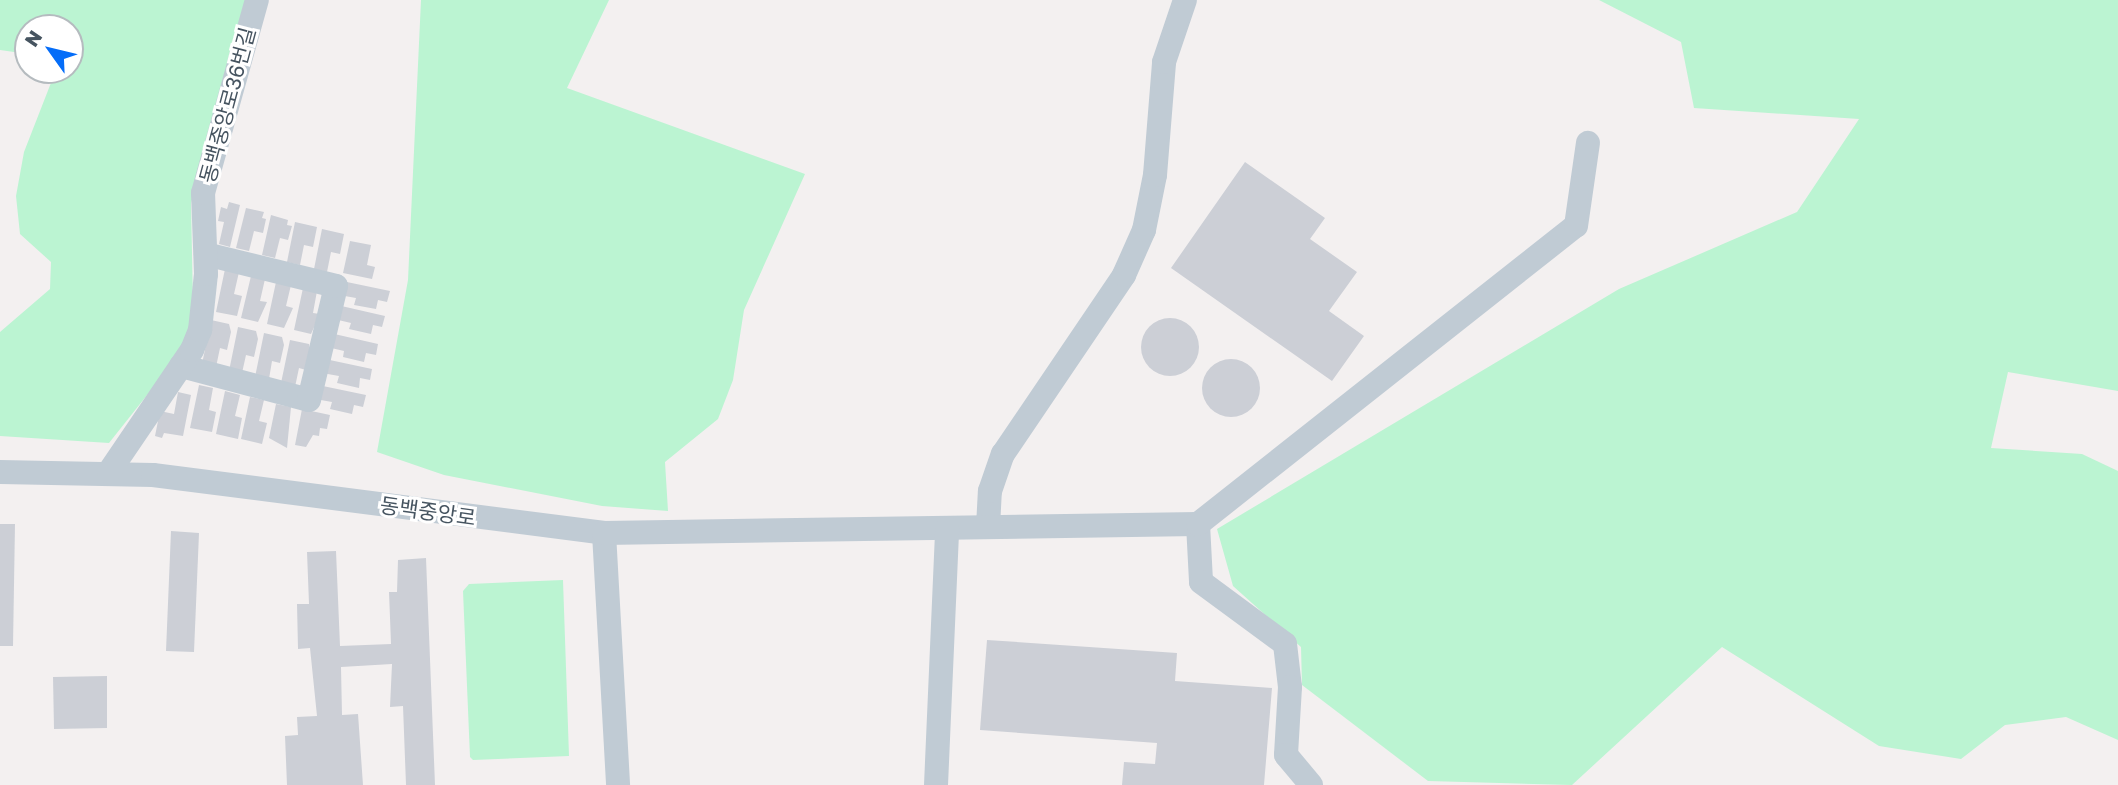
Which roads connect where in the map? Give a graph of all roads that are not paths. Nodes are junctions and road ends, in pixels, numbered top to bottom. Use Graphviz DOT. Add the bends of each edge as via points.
graph roads {
  1 [pos="257,0"];
  2 [pos="1185,0"];
  3 [pos="1588,143"];
  4 [pos="206,254"];
  5 [pos="181,366"];
  6 [pos="0,472"];
  7 [pos="109,472"];
  8 [pos="1198,524"];
  9 [pos="988,527"];
  10 [pos="947,528"];
  11 [pos="604,533"];
  12 [pos="618,785"];
  13 [pos="936,785"];
  14 [pos="1311,785"];
  1 -- 4 [label="street, 동백중앙로36번길" via="203,192"];
  2 -- 9 [label="street" via="1164,62 1155,174 1144,230 1124,275 1003,454 990,491"];
  3 -- 8 [label="street" via="1576,226"];
  4 -- 5 [label="street, 동백중앙로36번길" via="200,330"];
  4 -- 5 [label="street" via="336,286 309,400"];
  5 -- 7 [label="street, 동백중앙로36번길"];
  6 -- 7 [label="street, 동백중앙로"];
  7 -- 11 [label="street, 동백중앙로"];
  8 -- 9 [label="street, 동백중앙로"];
  8 -- 14 [label="street" via="1201,582 1285,644 1290,687 1286,755"];
  9 -- 10 [label="street, 동백중앙로"];
  10 -- 11 [label="street, 동백중앙로"];
  10 -- 13 [label="street"];
  11 -- 12 [label="street"];
}
